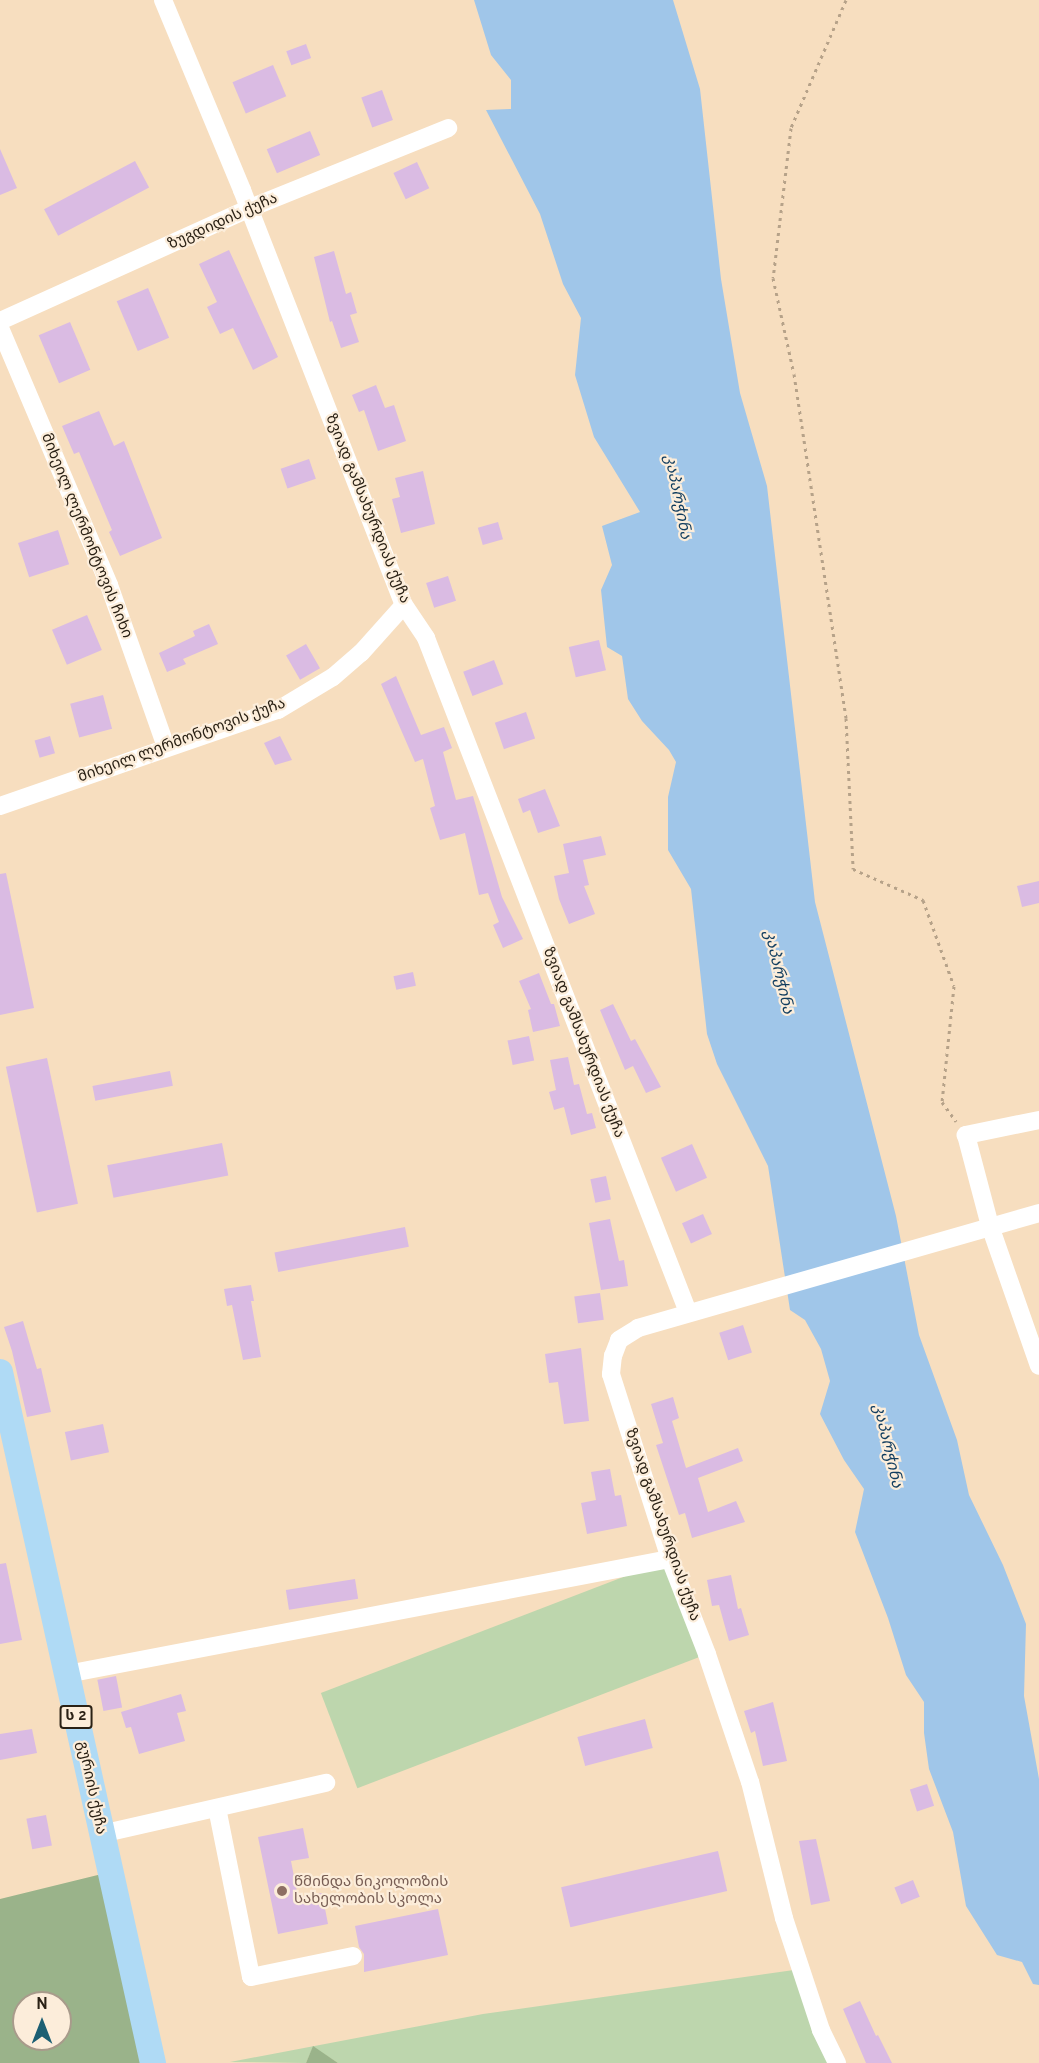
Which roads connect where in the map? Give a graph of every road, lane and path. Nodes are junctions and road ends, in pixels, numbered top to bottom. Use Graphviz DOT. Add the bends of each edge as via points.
graph roads {
  1 [pos="163,0"];
  2 [pos="846,0"];
  3 [pos="448,128"];
  4 [pos="248,209"];
  5 [pos="0,321"];
  6 [pos="0,328"];
  7 [pos="404,605"];
  8 [pos="166,747"];
  9 [pos="0,806"];
  10 [pos="1039,1120"];
  11 [pos="966,1135"];
  12 [pos="1039,1213"];
  13 [pos="990,1226"];
  14 [pos="688,1312"];
  15 [pos="1039,1366"];
  16 [pos="0,1372"];
  17 [pos="670,1559"];
  18 [pos="66,1674"];
  19 [pos="326,1783"];
  20 [pos="218,1808"];
  21 [pos="101,1834"];
  22 [pos="353,1956"];
  23 [pos="153,2063"];
  24 [pos="837,2063"];
  1 -- 4 [label="street, ზვიად გამსახურდიას ქუჩა"];
  2 -- 11 [label="path" via="791,128 773,278 794,374 846,718 853,869 923,900 954,986 942,1102"];
  3 -- 4 [label="street, ზუგდიდის ქუჩა"];
  4 -- 5 [label="street, ზუგდიდის ქუჩა"];
  4 -- 7 [label="street, ზვიად გამსახურდიას ქუჩა"];
  6 -- 8 [label="street, მიხეილ ლერმონტოვის ჩიხი" via="109,585"];
  7 -- 8 [label="street, მიხეილ ლერმონტოვის ქუჩა" via="361,653 333,677 278,710"];
  7 -- 14 [label="street, ზვიად გამსახურდიას ქუჩა" via="426,638"];
  8 -- 9 [label="street, მიხეილ ლერმონტოვის ქუჩა"];
  10 -- 11 [label="street"];
  11 -- 13 [label="street"];
  12 -- 13 [label="street"];
  13 -- 14 [label="street"];
  13 -- 15 [label="street"];
  14 -- 17 [label="street, ზვიად გამსახურდიას ქუჩა" via="638,1328 619,1340 611,1374"];
  16 -- 18 [label="highway, გურიის ქუჩა / ს 2"];
  17 -- 18 [label="street"];
  17 -- 24 [label="street, ზვიად გამსახურდიას ქუჩა" via="750,1782 784,1918 821,2030"];
  18 -- 21 [label="highway, გურიის ქუჩა / ს 2"];
  19 -- 20 [label="street"];
  20 -- 21 [label="street"];
  20 -- 22 [label="street" via="251,1977"];
  21 -- 23 [label="highway, გურიის ქუჩა / ს 2"];
}
